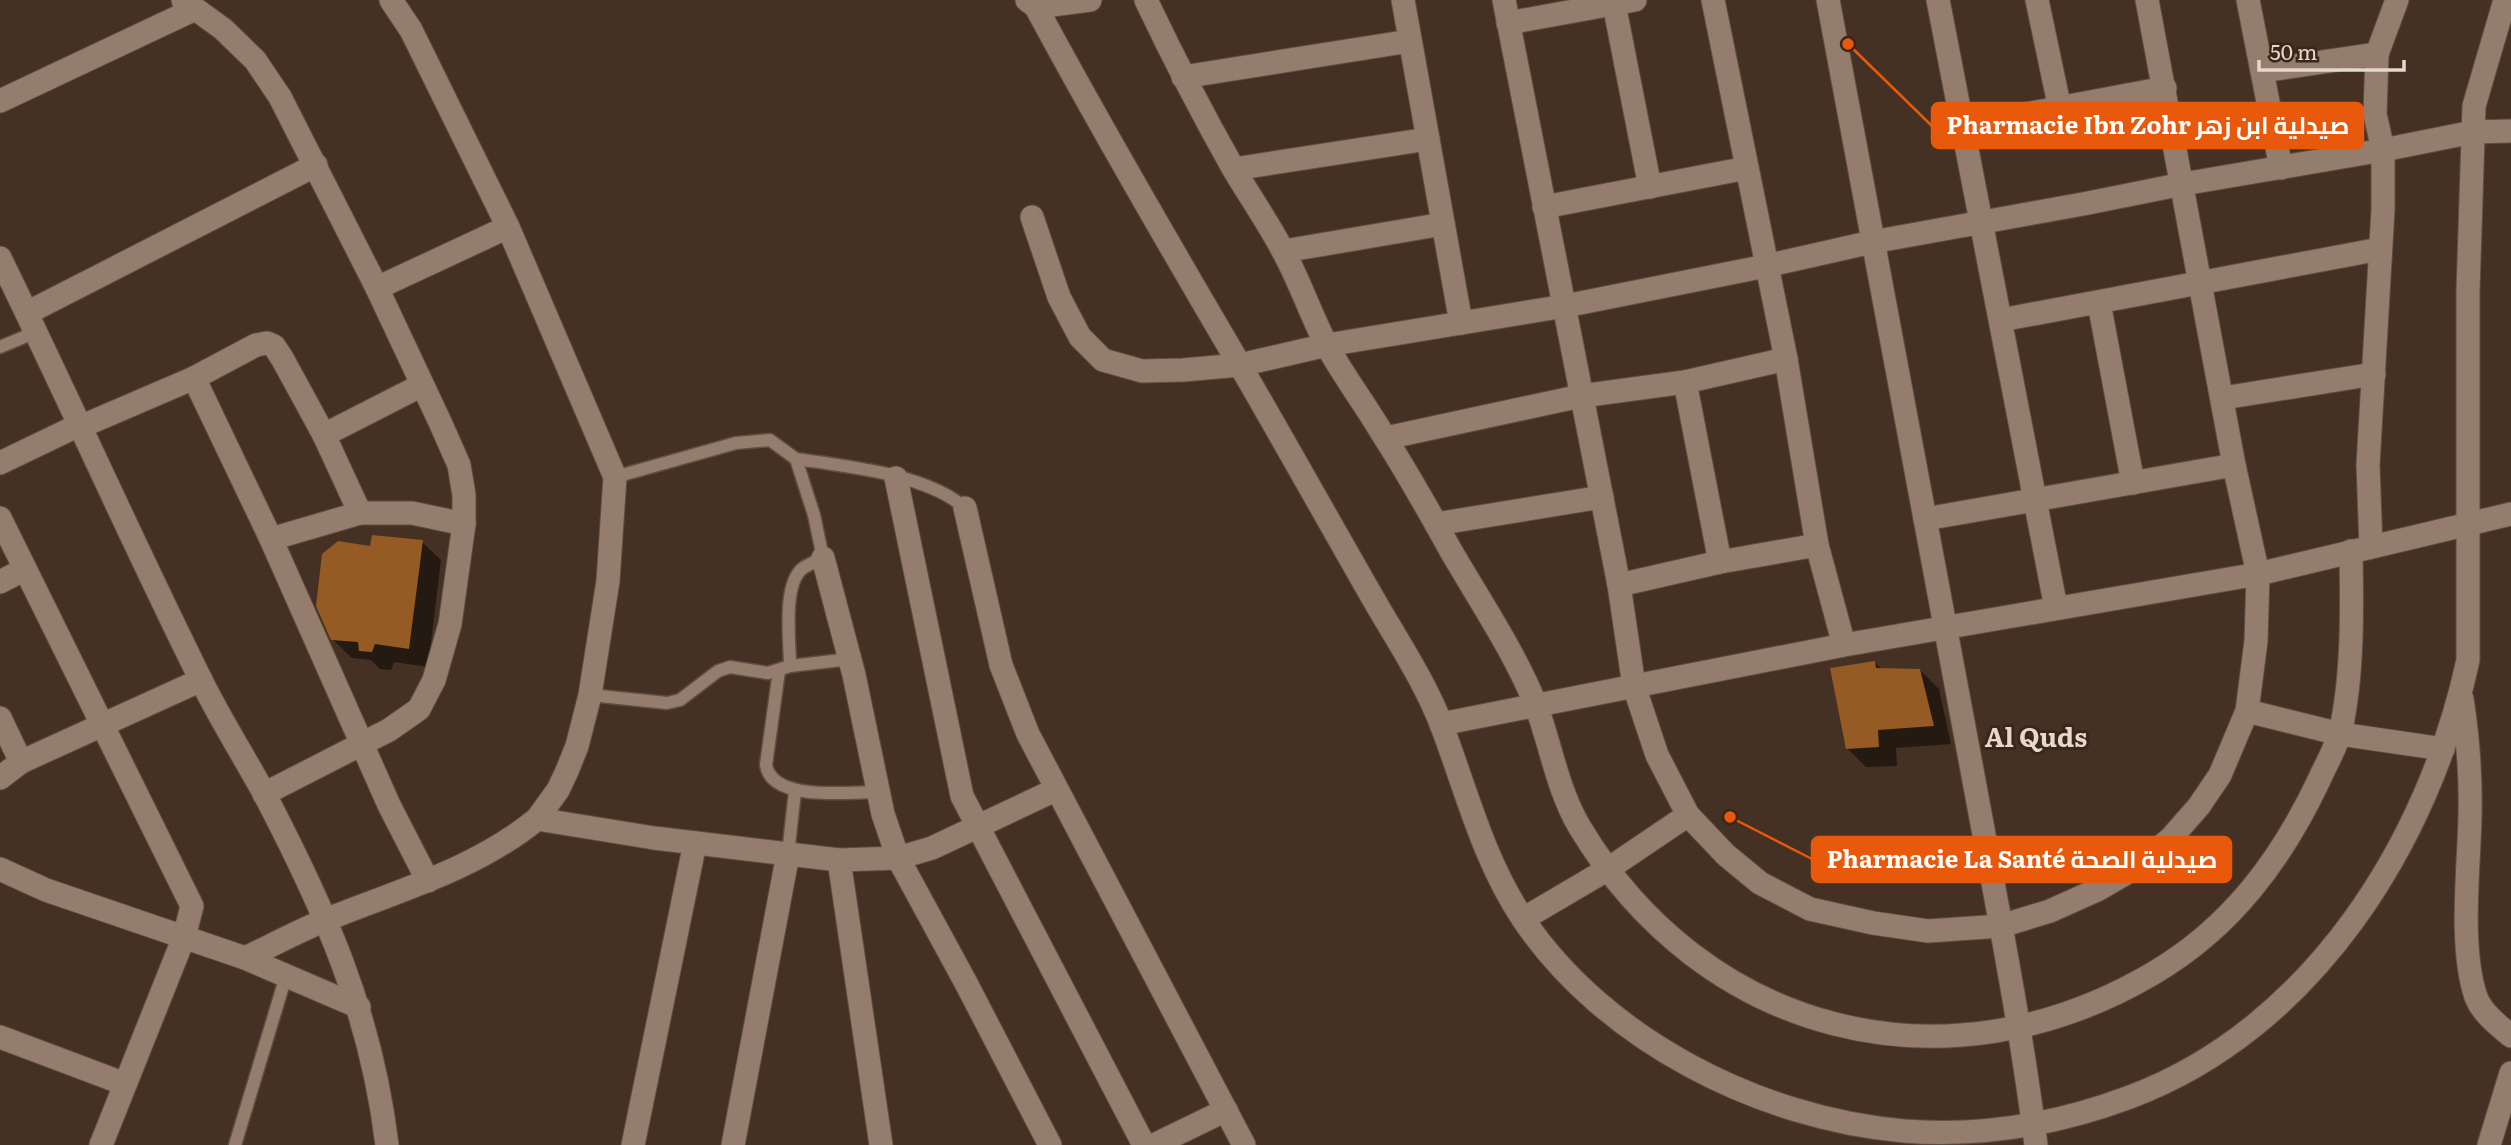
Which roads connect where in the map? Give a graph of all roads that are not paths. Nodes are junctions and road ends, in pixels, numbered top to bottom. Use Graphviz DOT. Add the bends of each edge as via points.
graph roads {
  1 [pos="391,0"];
  2 [pos="1090,0"];
  3 [pos="1146,0"];
  4 [pos="1403,0"];
  5 [pos="1504,0"];
  6 [pos="1713,0"];
  7 [pos="1828,0"];
  8 [pos="1938,0"];
  9 [pos="2037,0"];
  10 [pos="2147,0"];
  11 [pos="2248,0"];
  12 [pos="2397,0"];
  13 [pos="2505,0"];
  14 [pos="1624,2"];
  15 [pos="1031,3"];
  16 [pos="189,4"];
  17 [pos="1508,23"];
  18 [pos="1410,41"];
  19 [pos="2378,54"];
  20 [pos="2262,71"];
  21 [pos="1182,77"];
  22 [pos="2165,88"];
  23 [pos="0,102"];
  24 [pos="2060,109"];
  25 [pos="1962,126"];
  26 [pos="2511,131"];
  27 [pos="2473,132"];
  28 [pos="1428,139"];
  29 [pos="2383,150"];
  30 [pos="316,165"];
  31 [pos="1747,168"];
  32 [pos="2281,168"];
  33 [pos="1234,169"];
  34 [pos="2183,184"];
  35 [pos="1650,187"];
  36 [pos="1544,207"];
  37 [pos="1032,217"];
  38 [pos="1982,223"];
  39 [pos="1443,224"];
  40 [pos="508,228"];
  41 [pos="1872,242"];
  42 [pos="2380,249"];
  43 [pos="1284,251"];
  44 [pos="0,258"];
  45 [pos="1766,266"];
  46 [pos="2201,284"];
  47 [pos="377,288"];
  48 [pos="2099,303"];
  49 [pos="1565,306"];
  50 [pos="2001,320"];
  51 [pos="31,322"];
  52 [pos="1461,323"];
  53 [pos="1327,345"];
  54 [pos="0,347"];
  55 [pos="1786,359"];
  56 [pos="1240,365"];
  57 [pos="2374,374"];
  58 [pos="194,378"];
  59 [pos="1685,382"];
  60 [pos="422,385"];
  61 [pos="1580,396"];
  62 [pos="2223,398"];
  63 [pos="79,426"];
  64 [pos="324,435"];
  65 [pos="1386,438"];
  66 [pos="796,459"];
  67 [pos="0,463"];
  68 [pos="2234,465"];
  69 [pos="615,477"];
  70 [pos="896,478"];
  71 [pos="2133,483"];
  72 [pos="1602,497"];
  73 [pos="2034,501"];
  74 [pos="965,508"];
  75 [pos="359,513"];
  76 [pos="2511,514"];
  77 [pos="0,518"];
  78 [pos="1925,519"];
  79 [pos="464,524"];
  80 [pos="1436,524"];
  81 [pos="2468,524"];
  82 [pos="271,538"];
  83 [pos="1817,545"];
  84 [pos="2361,549"];
  85 [pos="823,558"];
  86 [pos="1720,562"];
  87 [pos="25,569"];
  88 [pos="2258,574"];
  89 [pos="0,582"];
  90 [pos="1619,585"];
  91 [pos="2056,608"];
  92 [pos="1947,627"];
  93 [pos="1844,645"];
  94 [pos="850,659"];
  95 [pos="785,668"];
  96 [pos="201,680"];
  97 [pos="1634,686"];
  98 [pos="2461,692"];
  99 [pos="590,695"];
  100 [pos="1536,705"];
  101 [pos="2247,711"];
  102 [pos="0,718"];
  103 [pos="102,724"];
  104 [pos="1441,724"];
  105 [pos="2340,734"];
  106 [pos="360,743"];
  107 [pos="2442,749"];
  108 [pos="21,762"];
  109 [pos="0,778"];
  110 [pos="1055,790"];
  111 [pos="795,791"];
  112 [pos="877,792"];
  113 [pos="264,794"];
  114 [pos="1688,815"];
  115 [pos="537,819"];
  116 [pos="979,827"];
  117 [pos="695,844"];
  118 [pos="788,855"];
  119 [pos="898,858"];
  120 [pos="839,860"];
  121 [pos="1608,869"];
  122 [pos="0,870"];
  123 [pos="428,881"];
  124 [pos="1523,919"];
  125 [pos="326,920"];
  126 [pos="2001,926"];
  127 [pos="184,937"];
  128 [pos="245,958"];
  129 [pos="286,976"];
  130 [pos="359,1007"];
  131 [pos="2018,1027"];
  132 [pos="2511,1036"];
  133 [pos="0,1037"];
  134 [pos="2510,1080"];
  135 [pos="125,1084"];
  136 [pos="2505,1109"];
  137 [pos="1226,1110"];
  138 [pos="2035,1135"];
  139 [pos="101,1145"];
  140 [pos="235,1145"];
  141 [pos="387,1145"];
  142 [pos="633,1145"];
  143 [pos="733,1145"];
  144 [pos="881,1145"];
  145 [pos="1050,1145"];
  146 [pos="1144,1145"];
  147 [pos="1154,1145"];
  148 [pos="1244,1145"];
  149 [pos="2489,1145"];
  1 -- 40 [label="street" via="411,30"];
  2 -- 15 [label="street"];
  3 -- 21 [label="street"];
  4 -- 18 [label="street"];
  5 -- 17 [label="street"];
  6 -- 31 [label="street"];
  7 -- 41 [label="street"];
  8 -- 25 [label="street"];
  9 -- 24 [label="street"];
  10 -- 22 [label="street"];
  11 -- 20 [label="street"];
  12 -- 19 [label="street"];
  13 -- 27 [label="street" via="2474,106"];
  14 -- 17 [label="street"];
  14 -- 35 [label="street"];
  15 -- 56 [label="street"];
  16 -- 23 [label="street"];
  16 -- 30 [label="street" via="255,60"];
  17 -- 36 [label="street"];
  18 -- 21 [label="street"];
  18 -- 28 [label="street"];
  19 -- 20 [label="street"];
  19 -- 29 [label="street" via="2375,114"];
  20 -- 32 [label="street"];
  21 -- 33 [label="street"];
  22 -- 24 [label="street"];
  22 -- 34 [label="street"];
  24 -- 25 [label="street"];
  25 -- 38 [label="street"];
  26 -- 27 [label="street"];
  27 -- 29 [label="street"];
  27 -- 81 [label="street"];
  28 -- 33 [label="street"];
  28 -- 39 [label="street"];
  29 -- 32 [label="street"];
  29 -- 42 [label="street"];
  30 -- 47 [label="street"];
  30 -- 51 [label="street"];
  31 -- 35 [label="street"];
  31 -- 45 [label="street"];
  32 -- 34 [label="street"];
  33 -- 43 [label="street"];
  34 -- 38 [label="street"];
  34 -- 46 [label="street"];
  35 -- 36 [label="street"];
  36 -- 49 [label="street"];
  37 -- 56 [label="street" via="1059,297 1080,338 1103,359 1142,370"];
  38 -- 41 [label="street"];
  38 -- 50 [label="street"];
  39 -- 43 [label="street"];
  39 -- 52 [label="street"];
  40 -- 47 [label="street"];
  40 -- 69 [label="street"];
  41 -- 45 [label="street"];
  41 -- 78 [label="street"];
  42 -- 46 [label="street"];
  42 -- 57 [label="street"];
  43 -- 53 [label="street"];
  44 -- 51 [label="street"];
  45 -- 49 [label="street"];
  45 -- 55 [label="street"];
  46 -- 48 [label="street"];
  46 -- 62 [label="street"];
  47 -- 60 [label="street"];
  48 -- 50 [label="street"];
  48 -- 71 [label="street"];
  49 -- 52 [label="street"];
  49 -- 61 [label="street"];
  50 -- 73 [label="street"];
  51 -- 54 [label="lane"];
  51 -- 63 [label="street"];
  52 -- 53 [label="street"];
  53 -- 56 [label="street"];
  53 -- 65 [label="street"];
  55 -- 59 [label="street"];
  55 -- 83 [label="street"];
  56 -- 104 [label="street"];
  57 -- 62 [label="street"];
  57 -- 84 [label="street"];
  58 -- 63 [label="street"];
  58 -- 64 [label="street" via="256,345 274,346"];
  58 -- 82 [label="street"];
  59 -- 61 [label="street"];
  59 -- 86 [label="street"];
  60 -- 64 [label="street"];
  60 -- 79 [label="street" via="459,465"];
  61 -- 65 [label="street"];
  61 -- 72 [label="street"];
  62 -- 68 [label="street"];
  63 -- 67 [label="street"];
  63 -- 96 [label="street"];
  64 -- 75 [label="street"];
  65 -- 80 [label="street"];
  66 -- 69 [label="lane" via="769,440 736,443"];
  66 -- 70 [label="lane"];
  66 -- 85 [label="lane"];
  68 -- 71 [label="street"];
  68 -- 88 [label="street"];
  69 -- 99 [label="street" via="608,581"];
  70 -- 74 [label="lane" via="949,496"];
  70 -- 116 [label="street" via="957,780"];
  71 -- 73 [label="street"];
  72 -- 80 [label="street"];
  72 -- 90 [label="street"];
  73 -- 78 [label="street"];
  73 -- 91 [label="street"];
  74 -- 110 [label="street" via="1000,665"];
  75 -- 79 [label="street" via="412,513"];
  75 -- 82 [label="street"];
  76 -- 81 [label="street"];
  77 -- 87 [label="street"];
  78 -- 92 [label="street"];
  79 -- 106 [label="street" via="450,624 434,680 419,709"];
  80 -- 100 [label="street"];
  81 -- 84 [label="street"];
  81 -- 98 [label="street" via="2468,660"];
  82 -- 106 [label="street"];
  83 -- 86 [label="street"];
  83 -- 93 [label="street"];
  84 -- 88 [label="street"];
  84 -- 105 [label="street"];
  85 -- 94 [label="street"];
  85 -- 95 [label="lane" via="802,569 793,580"];
  86 -- 90 [label="street"];
  87 -- 89 [label="street"];
  87 -- 103 [label="street"];
  88 -- 91 [label="street"];
  88 -- 101 [label="street"];
  90 -- 97 [label="street"];
  91 -- 92 [label="street"];
  92 -- 93 [label="street"];
  92 -- 126 [label="street"];
  93 -- 97 [label="street"];
  94 -- 95 [label="lane"];
  94 -- 112 [label="street"];
  95 -- 99 [label="lane" via="768,673 730,667 680,700 667,703"];
  95 -- 111 [label="lane" via="766,765 768,775"];
  96 -- 103 [label="street"];
  96 -- 113 [label="street"];
  97 -- 100 [label="street"];
  97 -- 114 [label="street" via="1657,755"];
  98 -- 107 [label="street"];
  98 -- 132 [label="street" via="2469,744 2467,924 2472,974 2481,1006"];
  99 -- 115 [label="street" via="567,771"];
  100 -- 104 [label="street"];
  100 -- 121 [label="street" via="1577,822"];
  101 -- 105 [label="street"];
  101 -- 126 [label="street" via="2220,775 2171,838 2136,868 2099,889"];
  102 -- 108 [label="street"];
  103 -- 108 [label="street"];
  103 -- 127 [label="street" via="190,900 192,913"];
  104 -- 124 [label="street" via="1480,834"];
  105 -- 107 [label="street"];
  105 -- 131 [label="street" via="2304,813 2259,883 2226,918 2132,986 2062,1017"];
  106 -- 113 [label="street"];
  106 -- 123 [label="street"];
  107 -- 138 [label="street" via="2413,819 2369,900 2296,988 2229,1044 2154,1088"];
  108 -- 109 [label="street"];
  110 -- 116 [label="street"];
  110 -- 137 [label="street"];
  111 -- 112 [label="lane"];
  111 -- 118 [label="lane"];
  112 -- 119 [label="street"];
  113 -- 125 [label="street"];
  114 -- 121 [label="street"];
  114 -- 126 [label="street" via="1760,883 1810,909 1928,930"];
  115 -- 117 [label="street"];
  115 -- 123 [label="street" via="495,850"];
  116 -- 119 [label="street"];
  116 -- 146 [label="street"];
  117 -- 118 [label="street"];
  117 -- 142 [label="street"];
  118 -- 120 [label="street"];
  118 -- 143 [label="street"];
  119 -- 120 [label="street"];
  119 -- 145 [label="street"];
  120 -- 144 [label="street"];
  121 -- 124 [label="street"];
  121 -- 131 [label="street" via="1665,930 1720,975 1799,1013 1844,1028 1892,1036 1944,1037"];
  122 -- 127 [label="street"];
  123 -- 125 [label="street"];
  124 -- 138 [label="street" via="1564,969 1651,1044 1746,1091 1853,1124 1902,1131"];
  125 -- 128 [label="street"];
  125 -- 130 [label="street"];
  126 -- 131 [label="street"];
  127 -- 128 [label="street"];
  127 -- 135 [label="street"];
  128 -- 129 [label="street"];
  129 -- 130 [label="street"];
  129 -- 140 [label="lane"];
  130 -- 141 [label="street" via="377,1078"];
  131 -- 138 [label="street"];
  133 -- 135 [label="street"];
  134 -- 136 [label="street"];
  135 -- 139 [label="street"];
  136 -- 149 [label="street"];
  137 -- 147 [label="street"];
  137 -- 148 [label="street"];
}
